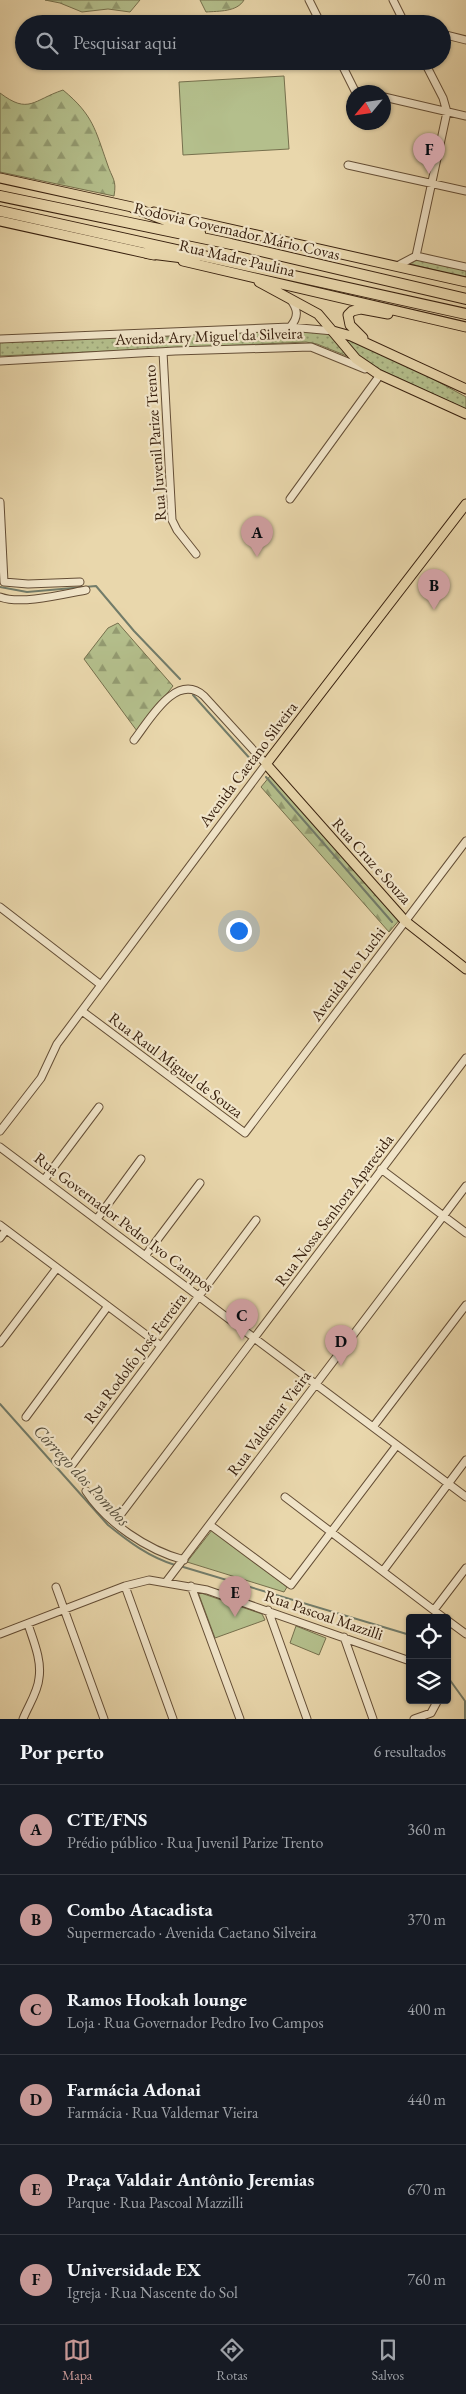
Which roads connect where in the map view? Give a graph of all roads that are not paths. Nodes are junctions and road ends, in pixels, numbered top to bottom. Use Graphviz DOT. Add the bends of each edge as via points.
graph roads {
  1 [pos="309,0"];
  2 [pos="393,0"];
  3 [pos="316,15"];
  4 [pos="400,15"];
  5 [pos="451,36"];
  6 [pos="466,40"];
  7 [pos="345,70"];
  8 [pos="429,70"];
  9 [pos="354,85"];
  10 [pos="391,100"];
  11 [pos="447,112"];
  12 [pos="466,116"];
  13 [pos="348,165"];
  14 [pos="0,178"];
  15 [pos="433,184"];
  16 [pos="466,191"];
  17 [pos="0,196"];
  18 [pos="134,208"];
  19 [pos="0,211"];
  20 [pos="0,221"];
  21 [pos="231,244"];
  22 [pos="147,253"];
  23 [pos="416,256"];
  24 [pos="240,263"];
  25 [pos="397,266"];
  26 [pos="466,267"];
  27 [pos="245,275"];
  28 [pos="466,282"];
  29 [pos="288,297"];
  30 [pos="466,299"];
  31 [pos="466,314"];
  32 [pos="420,316"];
  33 [pos="290,327"];
  34 [pos="466,327"];
  35 [pos="333,331"];
  36 [pos="0,339"];
  37 [pos="163,352"];
  38 [pos="396,357"];
  39 [pos="0,361"];
  40 [pos="379,375"];
  41 [pos="466,389"];
  42 [pos="466,414"];
  43 [pos="290,499"];
  44 [pos="0,502"];
  45 [pos="466,504"];
  46 [pos="196,554"];
  47 [pos="80,582"];
  48 [pos="2,585"];
  49 [pos="86,590"];
  50 [pos="0,597"];
  51 [pos="134,740"];
  52 [pos="266,764"];
  53 [pos="466,841"];
  54 [pos="0,907"];
  55 [pos="405,921"];
  56 [pos="466,969"];
  57 [pos="101,985"];
  58 [pos="82,1011"];
  59 [pos="466,1058"];
  60 [pos="99,1107"];
  61 [pos="252,1124"];
  62 [pos="0,1131"];
  63 [pos="0,1147"];
  64 [pos="141,1159"];
  65 [pos="381,1169"];
  66 [pos="44,1180"];
  67 [pos="200,1183"];
  68 [pos="466,1186"];
  69 [pos="443,1216"];
  70 [pos="97,1219"];
  71 [pos="256,1220"];
  72 [pos="3,1228"];
  73 [pos="466,1233"];
  74 [pos="0,1238"];
  75 [pos="145,1256"];
  76 [pos="57,1268"];
  77 [pos="199,1296"];
  78 [pos="466,1305"];
  79 [pos="108,1306"];
  80 [pos="255,1338"];
  81 [pos="0,1343"];
  82 [pos="161,1346"];
  83 [pos="316,1384"];
  84 [pos="26,1417"];
  85 [pos="373,1427"];
  86 [pos="397,1445"];
  87 [pos="466,1460"];
  88 [pos="72,1465"];
  89 [pos="448,1484"];
  90 [pos="86,1491"];
  91 [pos="285,1497"];
  92 [pos="466,1497"];
  93 [pos="115,1522"];
  94 [pos="210,1525"];
  95 [pos="331,1532"];
  96 [pos="183,1560"];
  97 [pos="466,1568"];
  98 [pos="383,1571"];
  99 [pos="166,1582"];
  100 [pos="125,1586"];
  101 [pos="191,1586"];
  102 [pos="56,1587"];
  103 [pos="64,1610"];
  104 [pos="268,1610"];
  105 [pos="434,1610"];
  106 [pos="439,1614"];
  107 [pos="451,1623"];
  108 [pos="28,1624"];
  109 [pos="0,1634"];
  110 [pos="466,1634"];
  111 [pos="344,1637"];
  112 [pos="406,1660"];
  113 [pos="436,1704"];
  114 [pos="23,1719"];
  115 [pos="104,1719"];
  116 [pos="173,1719"];
  117 [pos="240,1719"];
  118 [pos="307,1719"];
  119 [pos="373,1719"];
  120 [pos="414,1719"];
  1 -- 3 [label="street"];
  2 -- 4 [label="street"];
  5 -- 6 [label="street"];
  7 -- 9 [label="street"];
  8 -- 11 [label="street"];
  10 -- 11 [label="street"];
  11 -- 12 [label="street"];
  11 -- 15 [label="street"];
  13 -- 15 [label="street"];
  14 -- 18 [label="main road"];
  15 -- 16 [label="street"];
  15 -- 23 [label="street"];
  17 -- 21 [label="highway, Rodovia Governador Mário Covas"];
  18 -- 21 [label="highway"];
  18 -- 25 [label="main road"];
  19 -- 24 [label="highway, Rodovia Governador Mário Covas"];
  20 -- 22 [label="main road, Rua Madre Paulina"];
  21 -- 30 [label="highway, Rodovia Governador Mário Covas"];
  22 -- 24 [label="highway"];
  22 -- 27 [label="main road, Rua Madre Paulina"];
  23 -- 25 [label="street"];
  23 -- 26 [label="street"];
  24 -- 31 [label="highway, Rodovia Governador Mário Covas"];
  25 -- 28 [label="main road"];
  27 -- 29 [label="main road"];
  27 -- 32 [label="main road, Rua Madre Paulina"];
  29 -- 33 [label="street" via="297,310 296,319"];
  29 -- 35 [label="main road" via="318,314"];
  32 -- 34 [label="main road, Rua Madre Paulina"];
  32 -- 38 [label="main road" via="361,309 348,315 350,325 359,335"];
  33 -- 35 [label="street, Avenida Ary Miguel da Silveira"];
  33 -- 36 [label="street, Avenida Ary Miguel da Silveira"];
  35 -- 38 [label="main road, Avenida Ary Miguel da Silveira"];
  35 -- 40 [label="main road" via="356,359"];
  37 -- 39 [label="street, Avenida Ary Miguel da Silveira"];
  37 -- 40 [label="street, Avenida Ary Miguel da Silveira" via="311,347"];
  37 -- 46 [label="street, Rua Juvenil Parize Trento" via="172,520"];
  38 -- 41 [label="main road, Avenida Ary Miguel da Silveira"];
  40 -- 42 [label="main road, Avenida Ary Miguel da Silveira"];
  40 -- 43 [label="street"];
  44 -- 48 [label="street"];
  45 -- 52 [label="main road, Avenida Caetano Silveira"];
  47 -- 48 [label="street"];
  49 -- 50 [label="street" via="36,598"];
  51 -- 52 [label="street" via="173,693 194,690 204,696"];
  52 -- 55 [label="main road, Rua Cruz e Souza"];
  52 -- 57 [label="street, Avenida Caetano Silveira"];
  53 -- 55 [label="street, Avenida Ivo Luchi"];
  54 -- 57 [label="street"];
  55 -- 56 [label="main road, Rua Cruz e Souza"];
  55 -- 61 [label="street, Avenida Ivo Luchi"];
  57 -- 58 [label="street, Avenida Caetano Silveira"];
  58 -- 61 [label="street, Rua Raul Miguel de Souza" via="245,1133"];
  58 -- 62 [label="street, Avenida Caetano Silveira" via="57,1044 41,1078"];
  59 -- 65 [label="street, Rua Nossa Senhora Aparecida"];
  60 -- 66 [label="street"];
  63 -- 66 [label="street, Rua Governador Pedro Ivo Campos"];
  64 -- 70 [label="street"];
  65 -- 69 [label="street"];
  65 -- 80 [label="street, Rua Nossa Senhora Aparecida"];
  66 -- 70 [label="street, Rua Governador Pedro Ivo Campos"];
  67 -- 75 [label="street"];
  68 -- 69 [label="street, Rua Valdemar Vieira"];
  69 -- 73 [label="street"];
  69 -- 83 [label="street, Rua Valdemar Vieira"];
  70 -- 75 [label="street, Rua Governador Pedro Ivo Campos"];
  71 -- 77 [label="street, Rua Rodolfo José Ferreira"];
  72 -- 74 [label="street"];
  72 -- 76 [label="street"];
  75 -- 77 [label="street, Rua Governador Pedro Ivo Campos"];
  76 -- 79 [label="street"];
  76 -- 81 [label="street"];
  77 -- 80 [label="street, Rua Governador Pedro Ivo Campos"];
  77 -- 82 [label="street, Rua Rodolfo José Ferreira"];
  78 -- 85 [label="street"];
  79 -- 82 [label="street"];
  79 -- 84 [label="street"];
  80 -- 83 [label="street, Rua Governador Pedro Ivo Campos"];
  80 -- 93 [label="street, Rua Nossa Senhora Aparecida"];
  82 -- 88 [label="street, Rua Rodolfo José Ferreira"];
  83 -- 85 [label="street, Rua Governador Pedro Ivo Campos"];
  83 -- 94 [label="street, Rua Valdemar Vieira"];
  85 -- 86 [label="street, Rua Governador Pedro Ivo Campos"];
  86 -- 89 [label="street, Rua Governador Pedro Ivo Campos"];
  86 -- 95 [label="street"];
  87 -- 89 [label="street"];
  89 -- 92 [label="street, Rua Governador Pedro Ivo Campos"];
  89 -- 98 [label="street"];
  90 -- 93 [label="street"];
  91 -- 95 [label="street"];
  93 -- 96 [label="street" via="150,1547"];
  94 -- 95 [label="street" via="291,1585"];
  94 -- 96 [label="street, Rua Valdemar Vieira"];
  95 -- 98 [label="street"];
  96 -- 99 [label="street, Rua Valdemar Vieira"];
  97 -- 105 [label="street"];
  98 -- 105 [label="street"];
  99 -- 100 [label="street, Rua Pascoal Mazzilli" via="149,1580"];
  99 -- 101 [label="street, Rua Pascoal Mazzilli"];
  100 -- 103 [label="street, Rua Pascoal Mazzilli"];
  100 -- 116 [label="street"];
  101 -- 104 [label="street, Rua Pascoal Mazzilli"];
  101 -- 117 [label="street"];
  102 -- 103 [label="street"];
  103 -- 108 [label="street, Rua Pascoal Mazzilli"];
  103 -- 115 [label="street"];
  104 -- 111 [label="street, Rua Pascoal Mazzilli"];
  104 -- 118 [label="street"];
  105 -- 106 [label="street"];
  107 -- 110 [label="street"];
  108 -- 109 [label="street, Rua Pascoal Mazzilli"];
  108 -- 114 [label="street" via="38,1658 39,1679"];
  111 -- 112 [label="street, Rua Pascoal Mazzilli"];
  111 -- 119 [label="street"];
  113 -- 120 [label="street" via="431,1713"];
}
